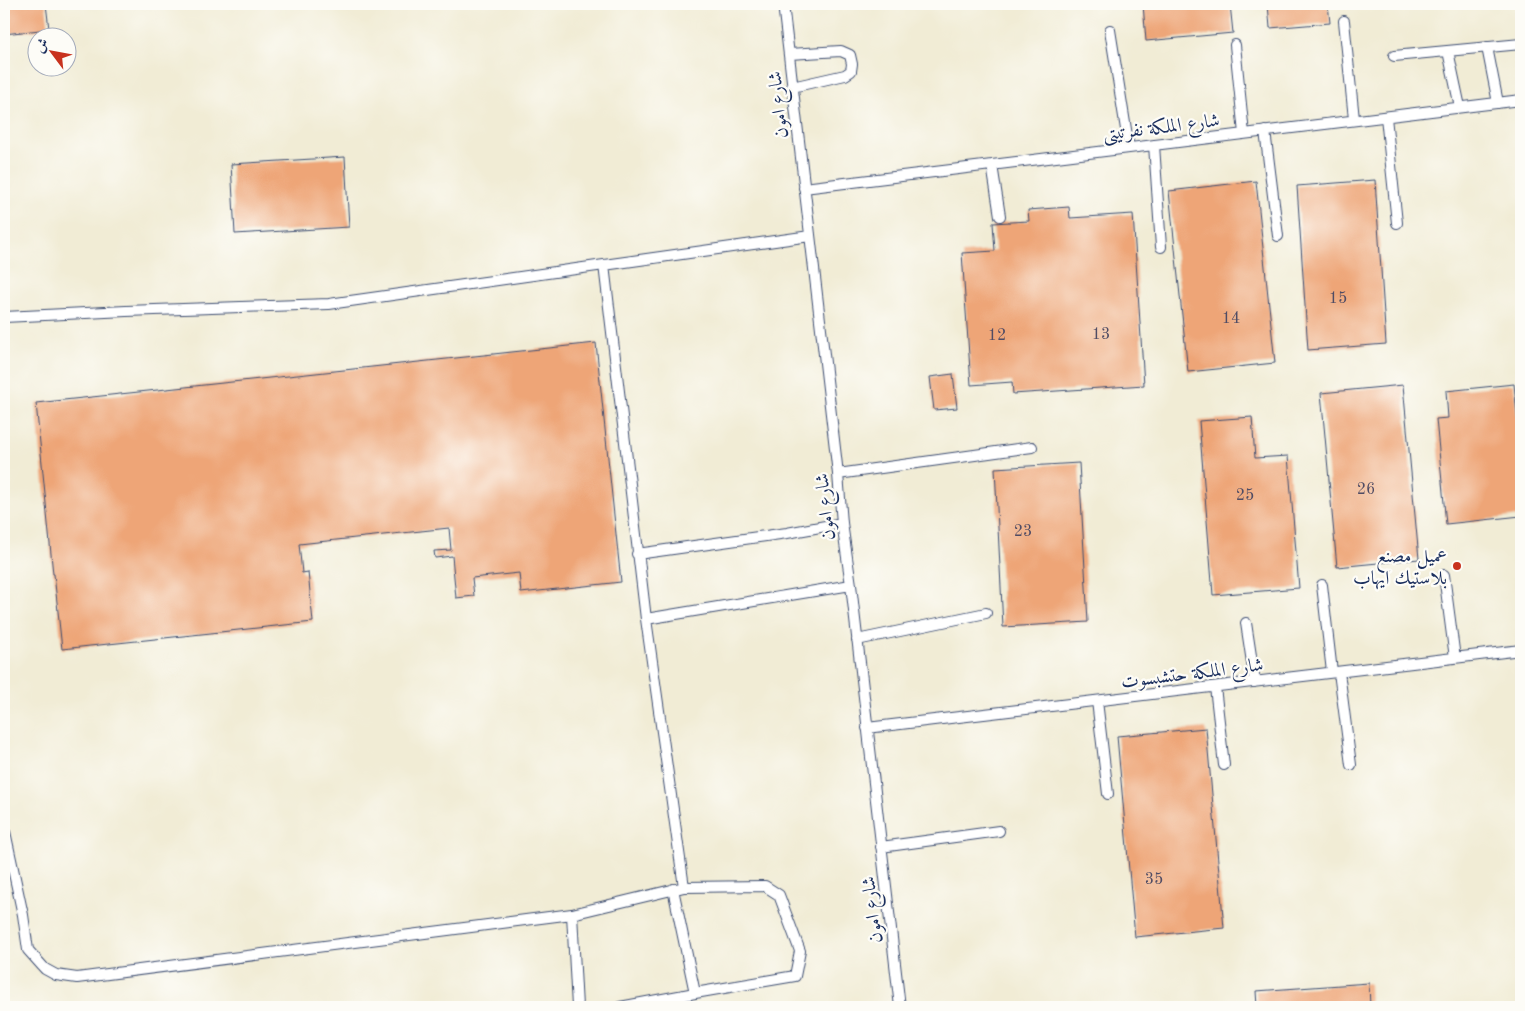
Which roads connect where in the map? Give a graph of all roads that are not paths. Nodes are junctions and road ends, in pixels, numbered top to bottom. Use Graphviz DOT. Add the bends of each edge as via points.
graph roads {
  1 [pos="783,4"];
  2 [pos="1344,21"];
  3 [pos="1110,30"];
  4 [pos="1521,44"];
  5 [pos="1234,45"];
  6 [pos="1487,47"];
  7 [pos="1448,51"];
  8 [pos="789,54"];
  9 [pos="1394,56"];
  10 [pos="792,87"];
  11 [pos="1521,100"];
  12 [pos="1498,103"];
  13 [pos="1460,107"];
  14 [pos="1386,116"];
  15 [pos="1354,119"];
  16 [pos="1265,131"];
  17 [pos="1244,134"];
  18 [pos="1154,145"];
  19 [pos="1129,148"];
  20 [pos="992,165"];
  21 [pos="804,188"];
  22 [pos="1000,216"];
  23 [pos="1397,223"];
  24 [pos="810,236"];
  25 [pos="1278,236"];
  26 [pos="1161,247"];
  27 [pos="604,265"];
  28 [pos="4,317"];
  29 [pos="1032,447"];
  30 [pos="838,474"];
  31 [pos="842,523"];
  32 [pos="637,554"];
  33 [pos="1444,576"];
  34 [pos="851,585"];
  35 [pos="1322,585"];
  36 [pos="986,613"];
  37 [pos="646,619"];
  38 [pos="1246,623"];
  39 [pos="857,640"];
  40 [pos="1521,650"];
  41 [pos="1455,658"];
  42 [pos="1335,672"];
  43 [pos="1255,682"];
  44 [pos="1215,686"];
  45 [pos="1097,701"];
  46 [pos="867,728"];
  47 [pos="1224,765"];
  48 [pos="1351,765"];
  49 [pos="1108,794"];
  50 [pos="4,828"];
  51 [pos="999,831"];
  52 [pos="881,847"];
  53 [pos="679,888"];
  54 [pos="572,914"];
  55 [pos="695,993"];
  56 [pos="577,1007"];
  57 [pos="620,1007"];
  58 [pos="900,1007"];
  1 -- 8 [label="lane, شارع امون"];
  2 -- 15 [label="lane"];
  3 -- 19 [label="lane"];
  4 -- 6 [label="lane"];
  5 -- 17 [label="lane"];
  6 -- 7 [label="lane"];
  6 -- 12 [label="lane"];
  7 -- 9 [label="lane"];
  7 -- 13 [label="lane"];
  8 -- 10 [label="lane, شارع امون"];
  8 -- 10 [label="lane" via="841,51 850,55 852,64 848,74"];
  10 -- 21 [label="lane, شارع امون"];
  11 -- 12 [label="lane, شارع الملكة نفرتيتى"];
  12 -- 13 [label="lane, شارع الملكة نفرتيتى"];
  13 -- 14 [label="lane, شارع الملكة نفرتيتى"];
  14 -- 15 [label="lane, شارع الملكة نفرتيتى"];
  14 -- 23 [label="lane"];
  15 -- 16 [label="lane, شارع الملكة نفرتيتى"];
  16 -- 17 [label="lane, شارع الملكة نفرتيتى"];
  16 -- 25 [label="lane"];
  17 -- 18 [label="lane, شارع الملكة نفرتيتى"];
  18 -- 19 [label="lane, شارع الملكة نفرتيتى"];
  18 -- 26 [label="lane"];
  19 -- 20 [label="lane, شارع الملكة نفرتيتى"];
  20 -- 21 [label="lane, شارع الملكة نفرتيتى"];
  20 -- 22 [label="lane"];
  21 -- 24 [label="lane, شارع امون"];
  24 -- 27 [label="lane"];
  24 -- 30 [label="lane, شارع امون"];
  27 -- 28 [label="lane" via="329,304"];
  27 -- 32 [label="lane"];
  29 -- 30 [label="lane"];
  30 -- 31 [label="lane, شارع امون"];
  31 -- 32 [label="lane"];
  31 -- 34 [label="lane, شارع امون"];
  32 -- 37 [label="lane"];
  33 -- 41 [label="lane"];
  34 -- 37 [label="lane"];
  34 -- 39 [label="lane, شارع امون"];
  35 -- 42 [label="lane"];
  36 -- 39 [label="lane"];
  37 -- 53 [label="lane"];
  38 -- 43 [label="lane"];
  39 -- 46 [label="lane, شارع امون"];
  40 -- 41 [label="lane, شارع الملكة حتشبسوت"];
  41 -- 42 [label="lane, شارع الملكة حتشبسوت"];
  42 -- 43 [label="lane, شارع الملكة حتشبسوت"];
  42 -- 48 [label="lane"];
  43 -- 44 [label="lane, شارع الملكة حتشبسوت"];
  44 -- 45 [label="lane, شارع الملكة حتشبسوت"];
  44 -- 47 [label="lane"];
  45 -- 46 [label="lane, شارع الملكة حتشبسوت"];
  45 -- 49 [label="lane"];
  46 -- 52 [label="lane, شارع امون"];
  50 -- 54 [label="lane" via="28,950 45,970 56,975 77,978"];
  51 -- 52 [label="lane"];
  52 -- 58 [label="lane, شارع امون"];
  53 -- 54 [label="lane"];
  53 -- 55 [label="lane"];
  53 -- 55 [label="lane" via="765,886 779,894 800,951 795,976"];
  54 -- 56 [label="lane"];
  55 -- 57 [label="lane"];
}
